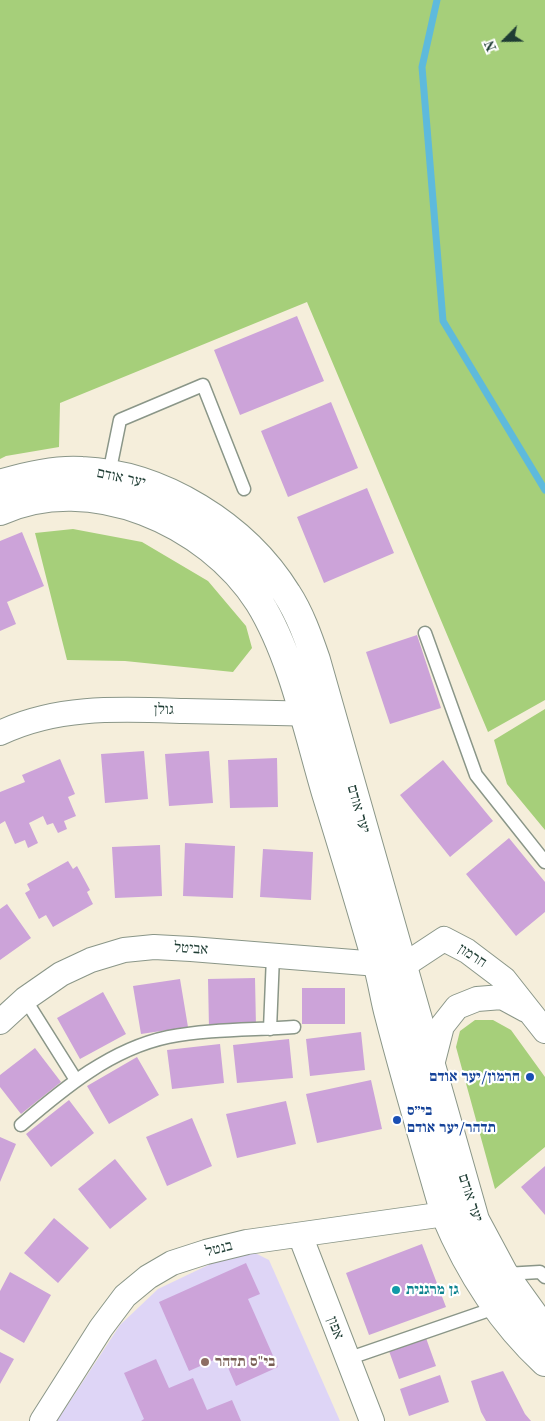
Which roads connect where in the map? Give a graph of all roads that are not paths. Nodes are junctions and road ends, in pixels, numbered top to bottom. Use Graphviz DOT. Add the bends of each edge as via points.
graph roads {
  1 [pos="109,474"];
  2 [pos="0,484"];
  3 [pos="244,489"];
  4 [pos="0,511"];
  5 [pos="425,633"];
  6 [pos="302,713"];
  7 [pos="331,714"];
  8 [pos="0,733"];
  9 [pos="545,862"];
  10 [pos="273,956"];
  11 [pos="390,964"];
  12 [pos="25,999"];
  13 [pos="530,1012"];
  14 [pos="0,1022"];
  15 [pos="294,1027"];
  16 [pos="270,1029"];
  17 [pos="545,1031"];
  18 [pos="432,1065"];
  19 [pos="76,1080"];
  20 [pos="21,1125"];
  21 [pos="471,1204"];
  22 [pos="445,1214"];
  23 [pos="300,1235"];
  24 [pos="504,1274"];
  25 [pos="545,1277"];
  26 [pos="498,1307"];
  27 [pos="545,1331"];
  28 [pos="347,1359"];
  29 [pos="545,1362"];
  30 [pos="42,1421"];
  31 [pos="372,1421"];
  1 -- 2 [label="street, יער אודם" via="81,470"];
  1 -- 3 [label="lane" via="120,420 203,385"];
  1 -- 7 [label="street, יער אודם" via="142,480 193,505 222,525 269,568 303,624"];
  4 -- 6 [label="street, יער אודם" via="30,501 83,495 135,507 190,536 238,576 257,600 274,628"];
  5 -- 9 [label="lane" via="476,775"];
  6 -- 7 [label="street, גולן"];
  6 -- 8 [label="street, גולן" via="78,712 40,718"];
  6 -- 11 [label="street, יער אודם"];
  7 -- 11 [label="street, יער אודם"];
  10 -- 11 [label="street, אביטל"];
  10 -- 12 [label="street, אביטל" via="154,947 124,950 76,967"];
  10 -- 16 [label="lane"];
  11 -- 13 [label="street, חרמון" via="444,940 467,951 504,979"];
  11 -- 18 [label="street, יער אודם"];
  11 -- 22 [label="street, יער אודם" via="388,1012"];
  12 -- 14 [label="street, אביטל"];
  12 -- 19 [label="lane"];
  13 -- 17 [label="street, חרמון"];
  13 -- 18 [label="street, חרמון" via="502,997 477,999 457,1007 442,1026"];
  15 -- 16 [label="lane"];
  16 -- 19 [label="lane" via="167,1037 132,1049"];
  18 -- 21 [label="street, יער אודם"];
  19 -- 20 [label="lane"];
  21 -- 22 [label="street, בנטל"];
  21 -- 24 [label="street, יער אודם" via="475,1220"];
  22 -- 23 [label="street, בנטל"];
  22 -- 26 [label="street, יער אודם" via="465,1256"];
  23 -- 28 [label="street, אפון"];
  23 -- 30 [label="street, בנטל" via="247,1242 206,1252 172,1263 148,1277 125,1296 101,1328"];
  24 -- 25 [label="lane" via="540,1272"];
  24 -- 27 [label="street, יער אודם"];
  26 -- 28 [label="lane"];
  26 -- 29 [label="street, יער אודם" via="516,1332"];
  28 -- 31 [label="street, אפון"];
}
